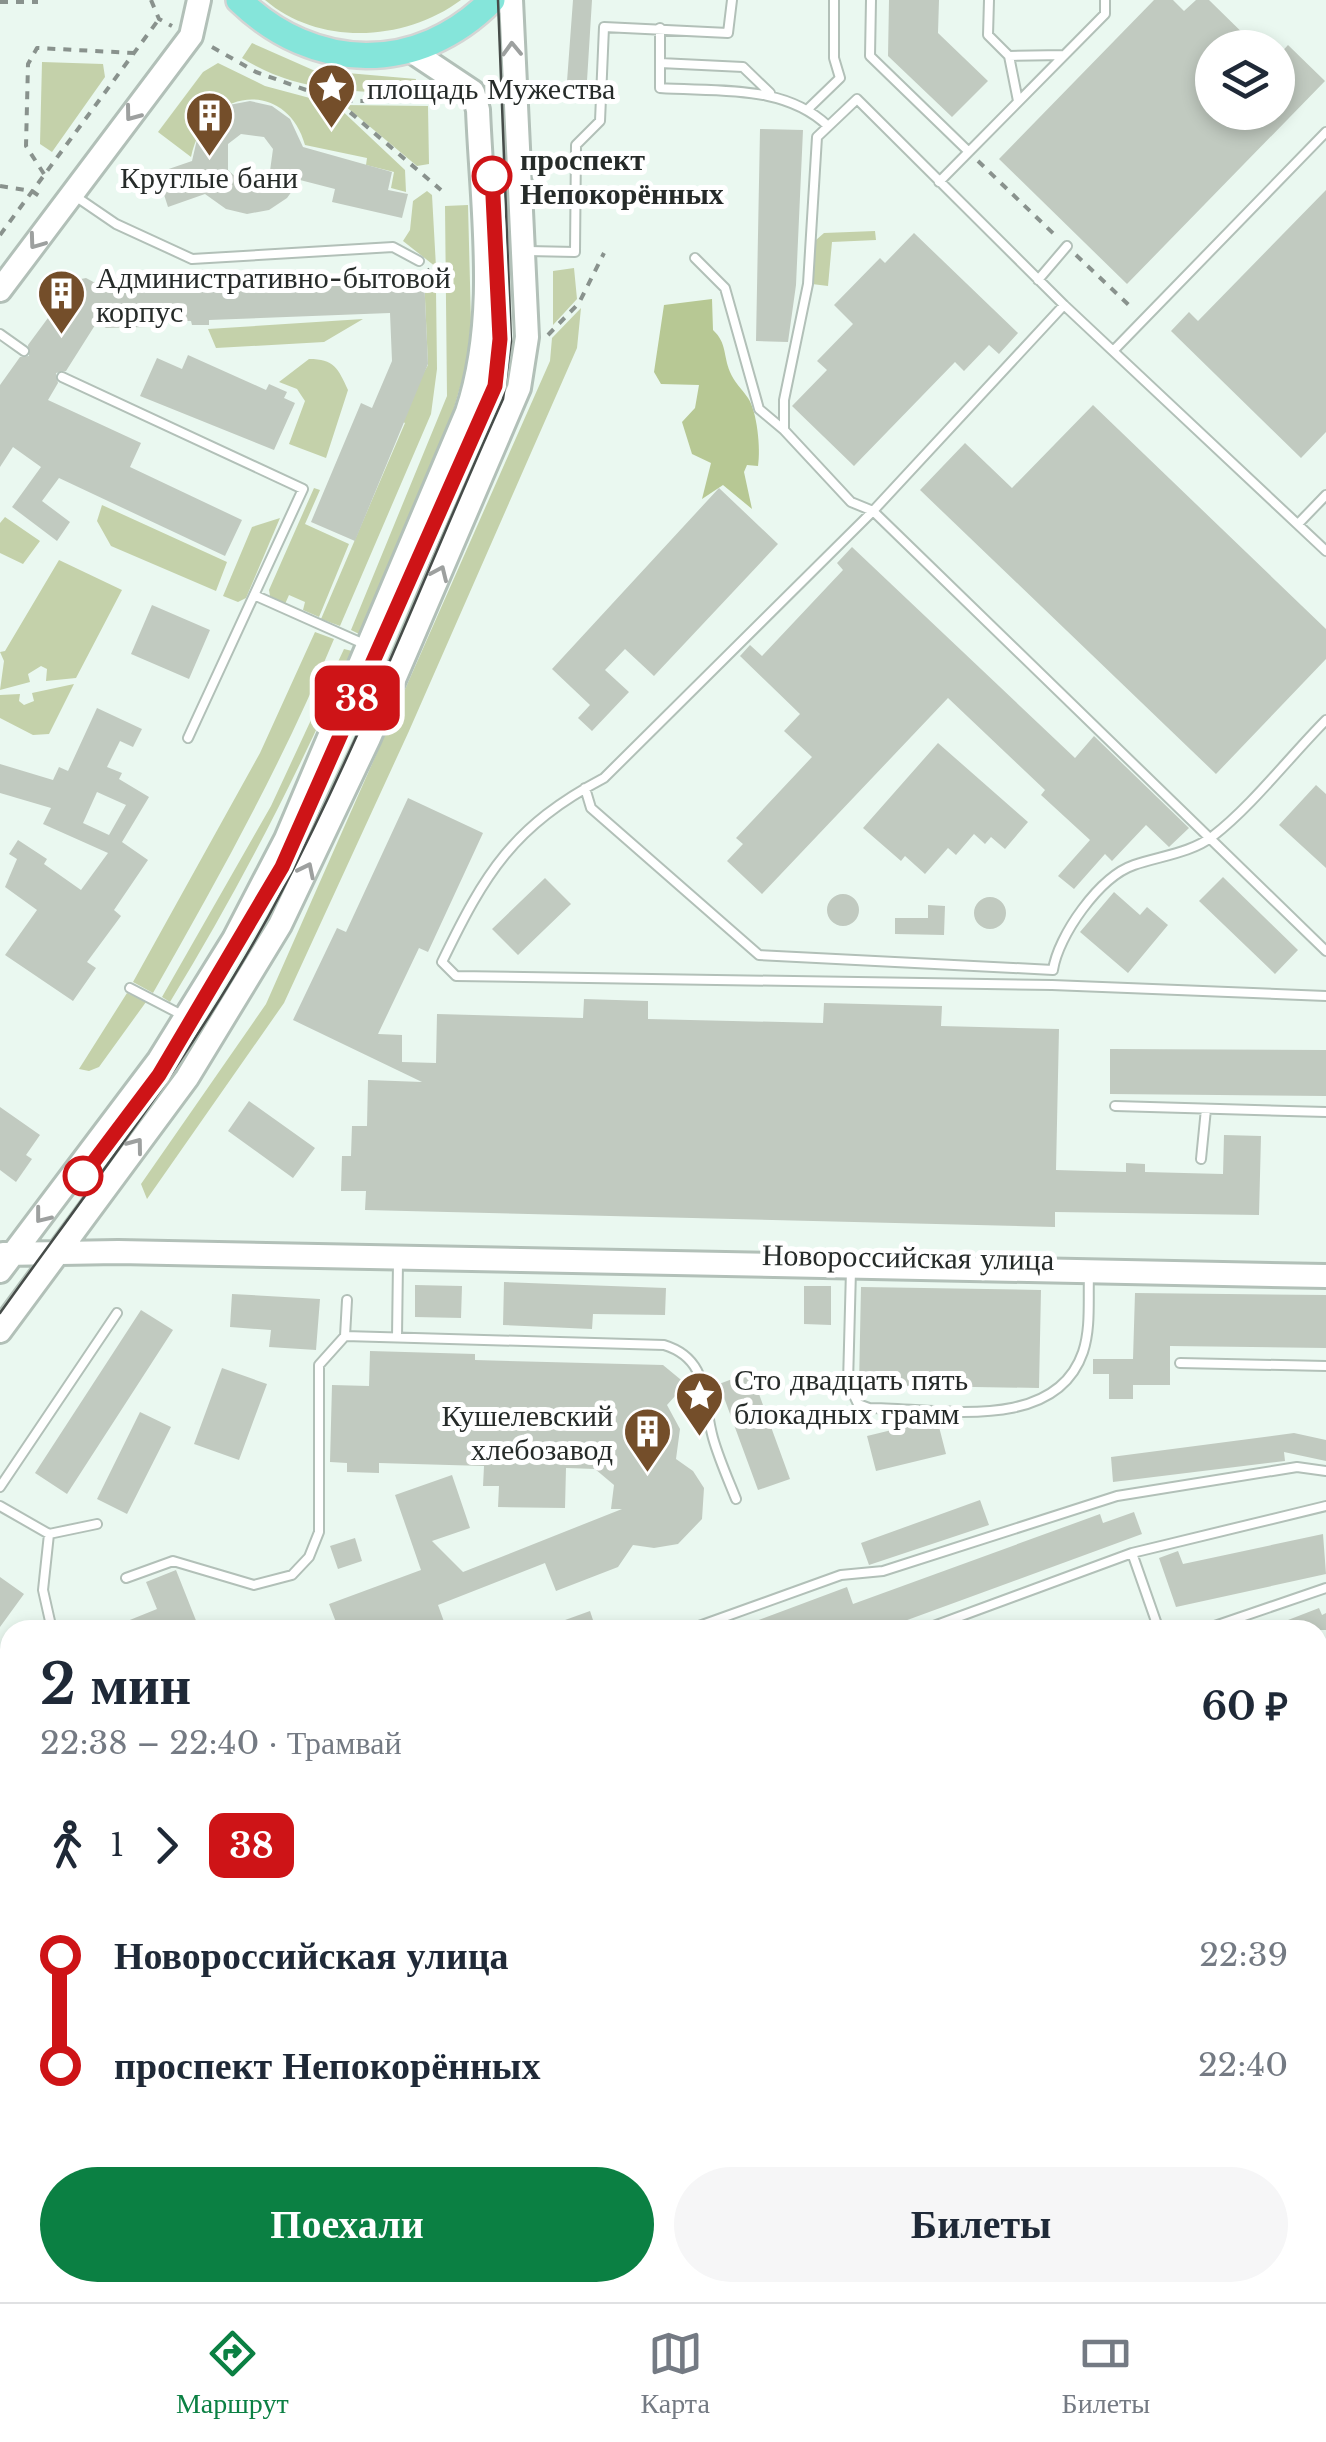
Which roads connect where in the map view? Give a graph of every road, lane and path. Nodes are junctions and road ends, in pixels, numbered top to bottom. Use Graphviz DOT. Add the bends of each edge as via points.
graph roads {
  1 [pos="152,0"];
  2 [pos="199,0"];
  3 [pos="240,0"];
  4 [pos="492,0"];
  5 [pos="511,0"];
  6 [pos="732,0"];
  7 [pos="834,0"];
  8 [pos="871,0"];
  9 [pos="989,0"];
  10 [pos="1104,0"];
  11 [pos="0,2"];
  12 [pos="38,2"];
  13 [pos="159,19"];
  14 [pos="177,28"];
  15 [pos="660,28"];
  16 [pos="212,47"];
  17 [pos="413,52"];
  18 [pos="134,53"];
  19 [pos="1064,54"];
  20 [pos="1009,56"];
  21 [pos="660,63"];
  22 [pos="771,95"];
  23 [pos="336,100"];
  24 [pos="1018,100"];
  25 [pos="440,101"];
  26 [pos="809,108"];
  27 [pos="828,126"];
  28 [pos="1326,132"];
  29 [pos="968,151"];
  30 [pos="44,174"];
  31 [pos="939,182"];
  32 [pos="0,186"];
  33 [pos="32,190"];
  34 [pos="440,190"];
  35 [pos="72,193"];
  36 [pos="46,201"];
  37 [pos="0,236"];
  38 [pos="1067,246"];
  39 [pos="522,251"];
  40 [pos="604,253"];
  41 [pos="695,258"];
  42 [pos="420,261"];
  43 [pos="1038,280"];
  44 [pos="440,285"];
  45 [pos="0,290"];
  46 [pos="1064,305"];
  47 [pos="1144,320"];
  48 [pos="0,334"];
  49 [pos="548,335"];
  50 [pos="1114,350"];
  51 [pos="24,351"];
  52 [pos="62,378"];
  53 [pos="784,430"];
  54 [pos="449,454"];
  55 [pos="486,471"];
  56 [pos="1326,495"];
  57 [pos="873,510"];
  58 [pos="1298,524"];
  59 [pos="1326,551"];
  60 [pos="254,594"];
  61 [pos="370,646"];
  62 [pos="1325,721"];
  63 [pos="188,738"];
  64 [pos="585,788"];
  65 [pos="1212,836"];
  66 [pos="1326,951"];
  67 [pos="1053,970"];
  68 [pos="1052,984"];
  69 [pos="130,988"];
  70 [pos="1326,996"];
  71 [pos="186,1016"];
  72 [pos="1115,1106"];
  73 [pos="1206,1109"];
  74 [pos="1326,1112"];
  75 [pos="1201,1159"];
  76 [pos="62,1247"];
  77 [pos="399,1252"];
  78 [pos="4,1260"];
  79 [pos="851,1261"];
  80 [pos="1326,1265"];
  81 [pos="1089,1266"];
  82 [pos="1326,1276"];
  83 [pos="347,1300"];
  84 [pos="116,1313"];
  85 [pos="0,1331"];
  86 [pos="345,1336"];
  87 [pos="397,1337"];
  88 [pos="1180,1362"];
  89 [pos="1326,1366"];
  90 [pos="1326,1472"];
  91 [pos="0,1487"];
  92 [pos="736,1499"];
  93 [pos="0,1506"];
  94 [pos="1326,1506"];
  95 [pos="98,1524"];
  96 [pos="49,1534"];
  97 [pos="1132,1553"];
  98 [pos="126,1578"];
  99 [pos="1326,1588"];
  100 [pos="50,1620"];
  101 [pos="716,1620"];
  102 [pos="951,1620"];
  103 [pos="1155,1620"];
  104 [pos="1232,1620"];
  1 -- 13 [label="path"];
  2 -- 35 [label="main road, one-way" via="191,36"];
  3 -- 17 [label="main road" via="274,29 326,51"];
  4 -- 17 [label="main road"];
  39 -- 5 [label="main road, one-way"];
  6 -- 15 [label="lane" via="728,33"];
  7 -- 26 [label="lane" via="840,78"];
  8 -- 29 [label="lane" via="870,56"];
  9 -- 20 [label="lane" via="988,35"];
  10 -- 19 [label="lane" via="1104,14"];
  11 -- 12 [label="path"];
  13 -- 14 [label="path"];
  13 -- 18 [label="path"];
  15 -- 21 [label="lane"];
  15 -- 39 [label="lane" via="604,26 600,120 576,145 574,252"];
  16 -- 23 [label="path" via="256,72"];
  17 -- 54 [label="main road" via="473,92 478,110 486,321 478,379"];
  18 -- 30 [label="path"];
  18 -- 30 [label="path" via="37,48 28,64 26,146"];
  19 -- 20 [label="lane"];
  19 -- 24 [label="lane"];
  20 -- 24 [label="lane"];
  21 -- 22 [label="lane" via="743,67"];
  21 -- 22 [label="lane" via="660,88"];
  22 -- 26 [label="lane"];
  23 -- 25 [label="path"];
  23 -- 34 [label="path"];
  24 -- 29 [label="lane"];
  26 -- 27 [label="lane"];
  27 -- 31 [label="lane" via="857,99"];
  27 -- 53 [label="lane" via="816,138 808,284"];
  28 -- 47 [label="lane"];
  29 -- 31 [label="lane"];
  29 -- 38 [label="path"];
  30 -- 33 [label="path"];
  31 -- 43 [label="lane"];
  32 -- 33 [label="path"];
  33 -- 36 [label="path"];
  33 -- 37 [label="path"];
  35 -- 42 [label="lane" via="116,224 192,259 393,247"];
  35 -- 45 [label="main road, one-way"];
  38 -- 43 [label="lane"];
  38 -- 47 [label="path"];
  39 -- 55 [label="main road" via="522,370"];
  40 -- 49 [label="path" via="579,303"];
  41 -- 53 [label="lane" via="725,288 759,409"];
  42 -- 44 [label="path"];
  43 -- 46 [label="lane"];
  46 -- 50 [label="lane"];
  46 -- 57 [label="lane"];
  47 -- 50 [label="lane"];
  48 -- 51 [label="lane"];
  50 -- 58 [label="lane"];
  52 -- 60 [label="lane" via="302,489"];
  53 -- 57 [label="lane" via="851,502"];
  54 -- 55 [label="main road" via="459,474"];
  54 -- 61 [label="main road"];
  76 -- 55 [label="main road, one-way" via="207,1048 280,925"];
  56 -- 58 [label="lane"];
  57 -- 64 [label="lane" via="604,778"];
  57 -- 65 [label="lane"];
  58 -- 59 [label="lane"];
  60 -- 61 [label="lane"];
  60 -- 63 [label="lane"];
  61 -- 71 [label="main road" via="286,839"];
  62 -- 65 [label="lane"];
  64 -- 67 [label="lane" via="591,808 759,956"];
  64 -- 68 [label="lane" via="521,834 478,886 442,962 456,976"];
  65 -- 66 [label="lane"];
  65 -- 67 [label="lane" via="1129,866 1102,886 1056,946"];
  67 -- 68 [label="lane"];
  68 -- 70 [label="lane"];
  69 -- 71 [label="lane"];
  71 -- 78 [label="main road, one-way" via="117,1118"];
  72 -- 73 [label="lane"];
  73 -- 74 [label="lane"];
  73 -- 75 [label="lane"];
  76 -- 77 [label="main road, Новороссийская улица"];
  76 -- 78 [label="main road, Новороссийская улица"];
  76 -- 85 [label="main road"];
  77 -- 79 [label="main road, Новороссийская улица"];
  77 -- 87 [label="lane"];
  79 -- 81 [label="main road, Новороссийская улица"];
  79 -- 81 [label="lane" via="848,1383 858,1404 868,1408 1017,1410 1052,1396 1066,1385 1084,1349"];
  80 -- 81 [label="main road, Новороссийская улица"];
  81 -- 82 [label="main road, Новороссийская улица"];
  83 -- 86 [label="lane"];
  84 -- 91 [label="lane"];
  86 -- 87 [label="lane"];
  86 -- 98 [label="lane" via="318,1365 318,1532 309,1557 292,1575 254,1585 172,1561"];
  87 -- 92 [label="lane" via="664,1344 680,1350 702,1376 713,1438"];
  88 -- 89 [label="lane"];
  90 -- 101 [label="lane" via="1297,1467 1116,1496 883,1571 841,1575"];
  93 -- 96 [label="lane"];
  94 -- 97 [label="lane"];
  95 -- 96 [label="lane"];
  96 -- 100 [label="lane" via="43,1590"];
  97 -- 102 [label="lane"];
  97 -- 103 [label="lane"];
  99 -- 104 [label="lane"];
}
